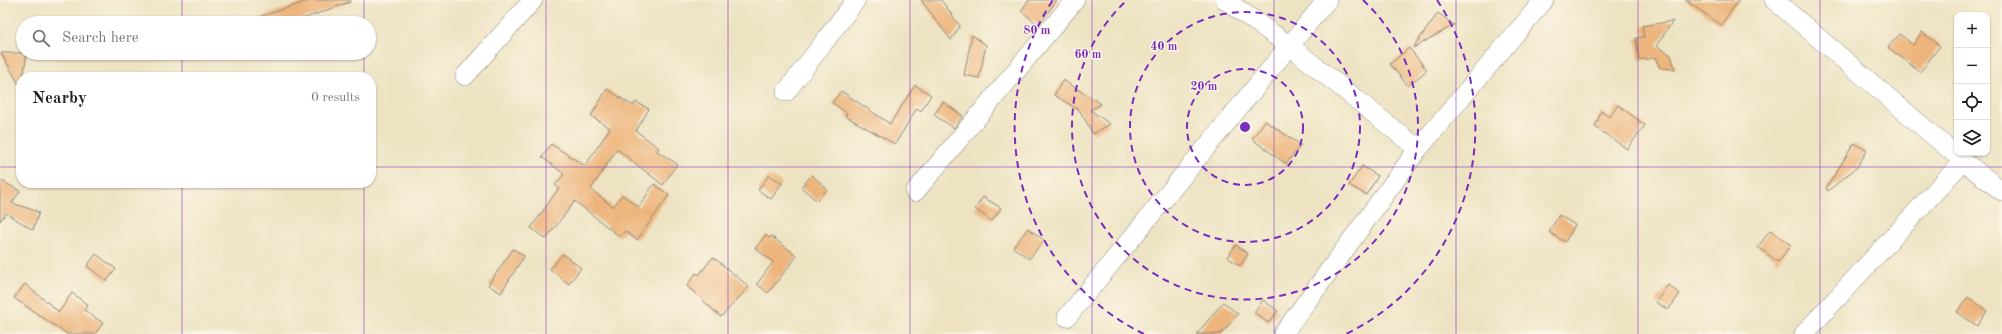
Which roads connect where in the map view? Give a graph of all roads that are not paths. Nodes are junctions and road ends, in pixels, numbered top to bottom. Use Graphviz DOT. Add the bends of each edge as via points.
graph roads {
  1 [pos="533,0"];
  2 [pos="856,0"];
  3 [pos="1075,0"];
  4 [pos="1226,0"];
  5 [pos="1327,0"];
  6 [pos="1544,0"];
  7 [pos="1774,0"];
  8 [pos="1290,46"];
  9 [pos="465,76"];
  10 [pos="786,92"];
  11 [pos="1418,149"];
  12 [pos="1963,161"];
  13 [pos="2002,191"];
  14 [pos="914,192"];
  15 [pos="1067,317"];
  16 [pos="1283,334"];
  17 [pos="1804,334"];
  1 -- 9 [label="street"];
  2 -- 10 [label="street"];
  3 -- 14 [label="street"];
  4 -- 8 [label="street"];
  5 -- 8 [label="street"];
  6 -- 11 [label="street"];
  7 -- 12 [label="street"];
  8 -- 11 [label="street"];
  8 -- 15 [label="street"];
  11 -- 16 [label="street"];
  12 -- 13 [label="street"];
  12 -- 17 [label="street"];
}
